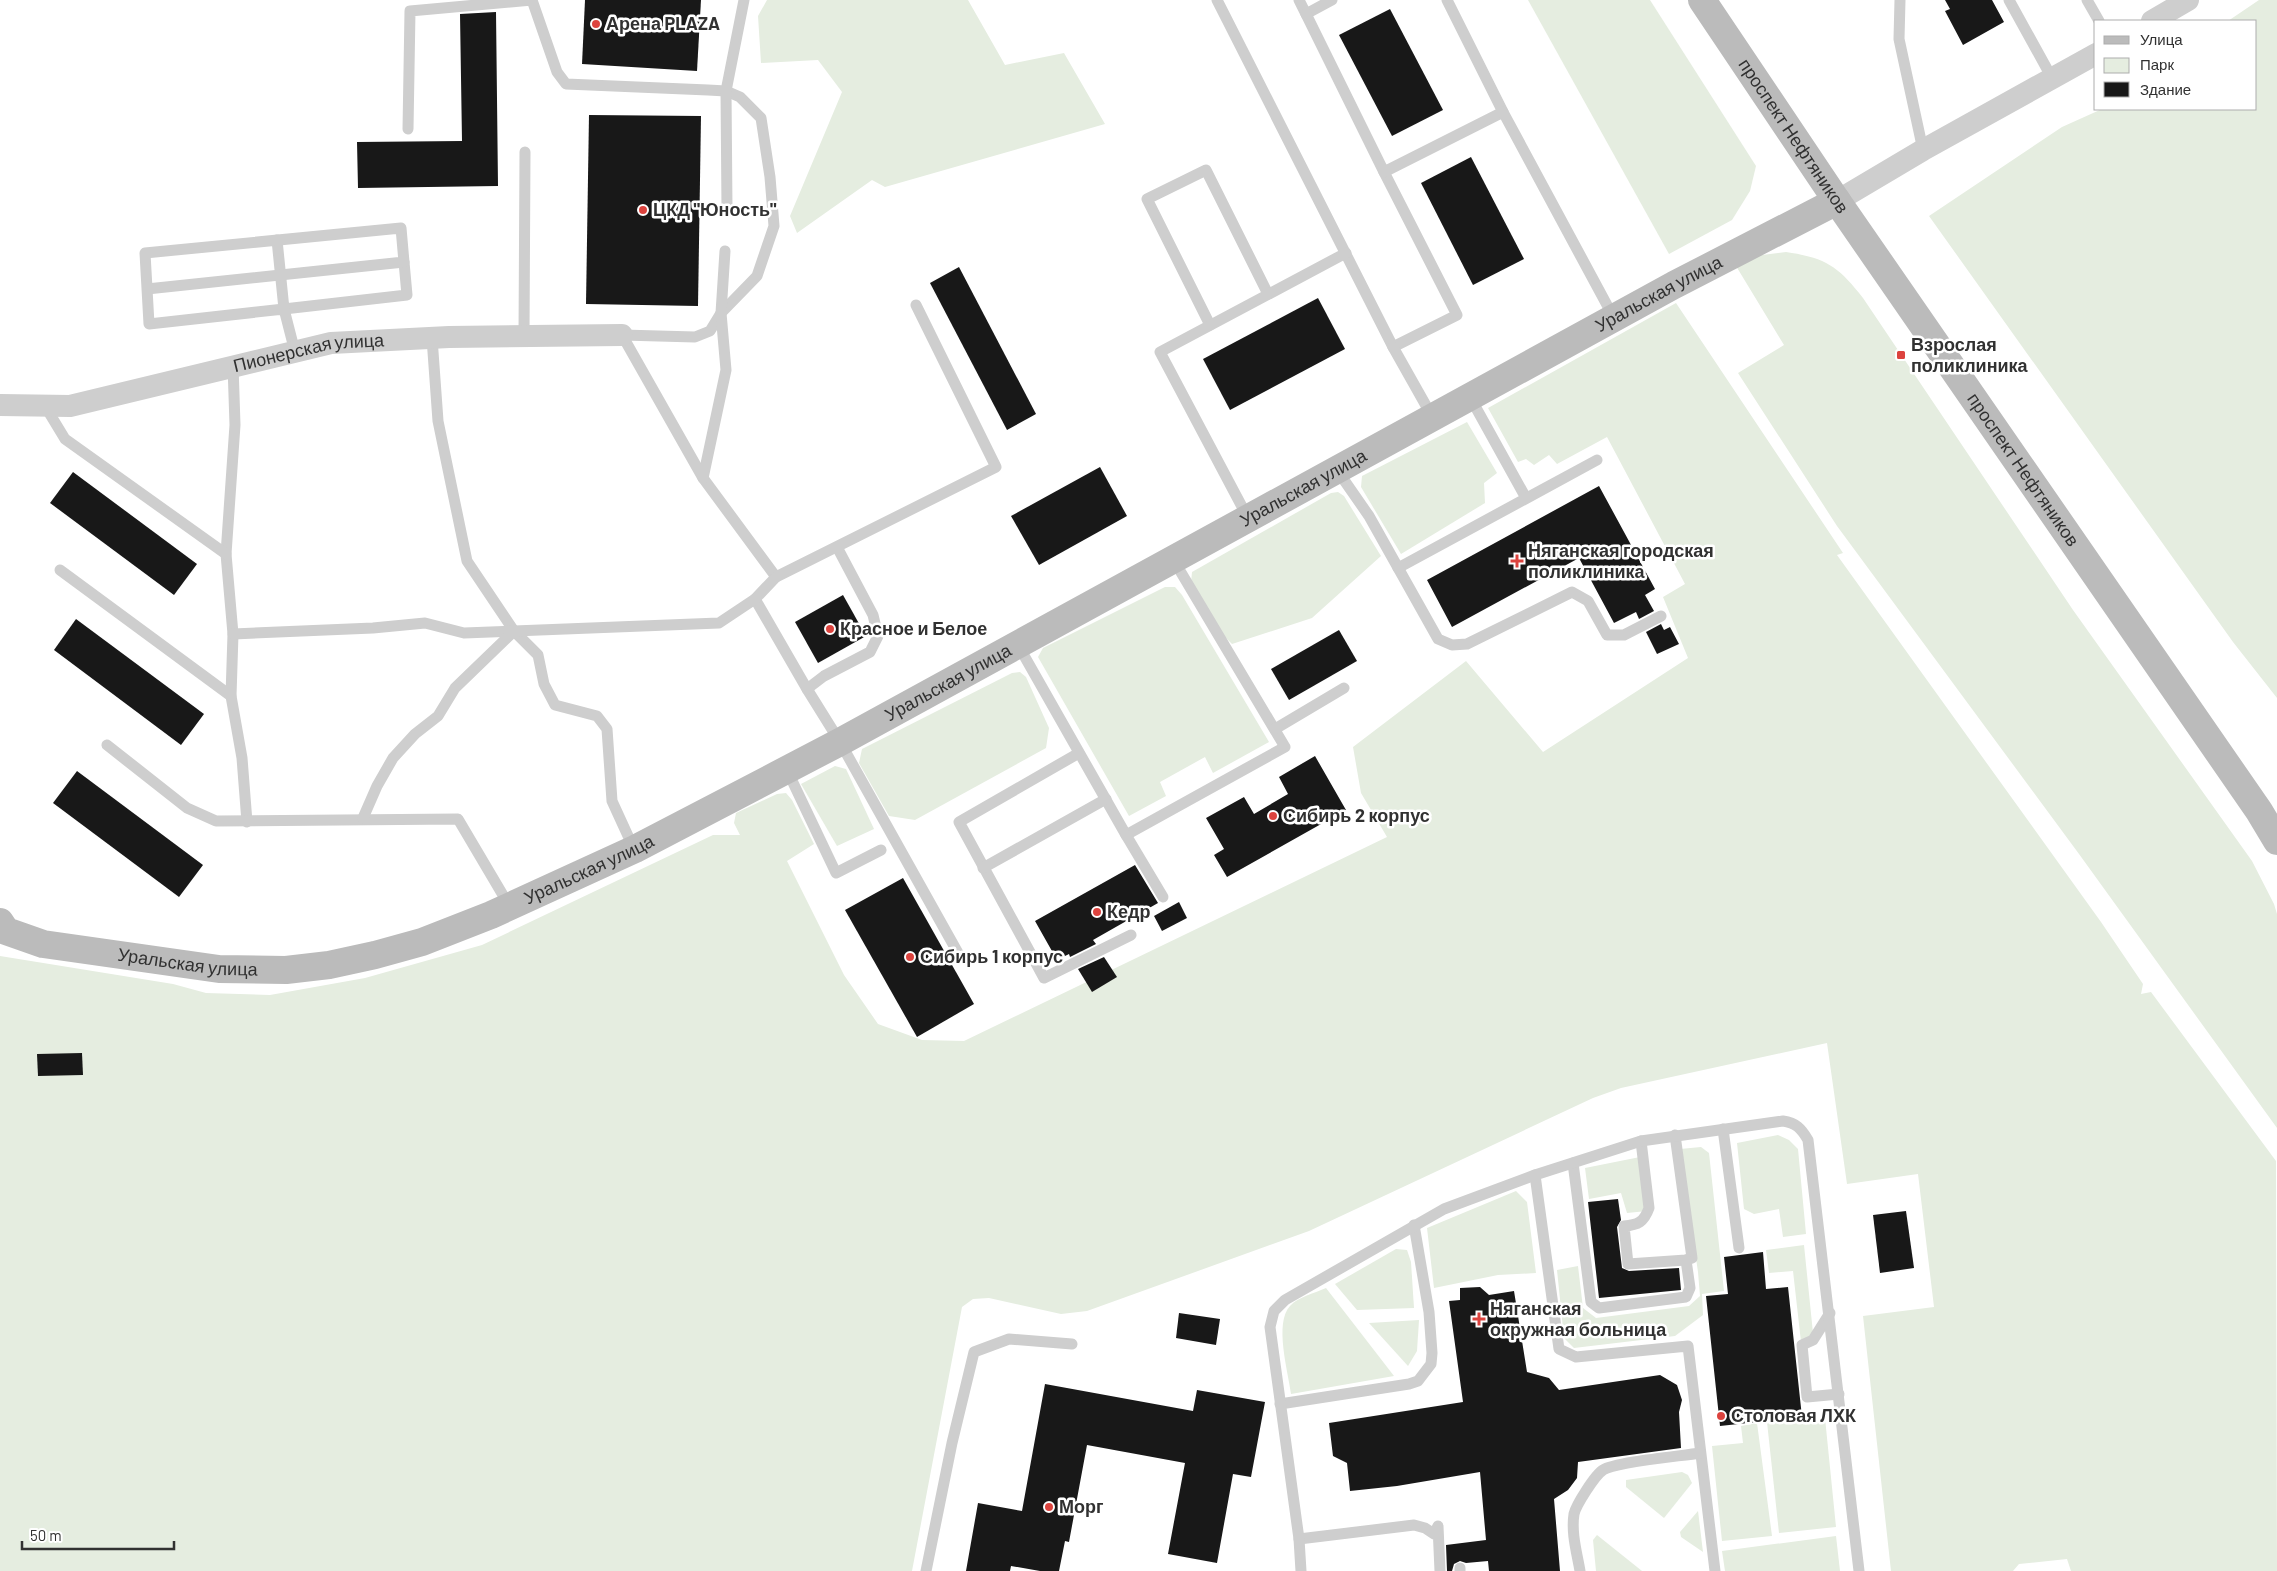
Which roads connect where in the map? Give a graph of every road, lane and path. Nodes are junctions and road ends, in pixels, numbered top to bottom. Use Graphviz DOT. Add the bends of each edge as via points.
graph roads {
  1 [pos="744,0"];
  2 [pos="1217,0"];
  3 [pos="1298,0"];
  4 [pos="1332,0"];
  5 [pos="1447,0"];
  6 [pos="1702,0"];
  7 [pos="1900,0"];
  8 [pos="2009,0"];
  9 [pos="2087,0"];
  10 [pos="2188,0"];
  11 [pos="1306,14"];
  12 [pos="2098,20"];
  13 [pos="2154,20"];
  14 [pos="2094,55"];
  15 [pos="2052,78"];
  16 [pos="726,91"];
  17 [pos="1503,112"];
  18 [pos="408,129"];
  19 [pos="1923,150"];
  20 [pos="525,152"];
  21 [pos="1384,172"];
  22 [pos="1837,201"];
  23 [pos="727,208"];
  24 [pos="277,240"];
  25 [pos="725,251"];
  26 [pos="1346,253"];
  27 [pos="404,262"];
  28 [pos="280,275"];
  29 [pos="147,289"];
  30 [pos="1268,294"];
  31 [pos="916,305"];
  32 [pos="284,309"];
  33 [pos="721,314"];
  34 [pos="1614,318"];
  35 [pos="1210,325"];
  36 [pos="622,334"];
  37 [pos="524,336"];
  38 [pos="432,338"];
  39 [pos="1394,347"];
  40 [pos="295,352"];
  41 [pos="233,365"];
  42 [pos="1470,397"];
  43 [pos="0,404"];
  44 [pos="45,406"];
  45 [pos="1433,418"];
  46 [pos="1597,460"];
  47 [pos="1336,470"];
  48 [pos="703,478"];
  49 [pos="1526,498"];
  50 [pos="1248,518"];
  51 [pos="836,547"];
  52 [pos="226,554"];
  53 [pos="1173,559"];
  54 [pos="1398,568"];
  55 [pos="60,570"];
  56 [pos="776,577"];
  57 [pos="755,599"];
  58 [pos="1661,616"];
  59 [pos="514,631"];
  60 [pos="233,634"];
  61 [pos="1018,643"];
  62 [pos="1344,688"];
  63 [pos="807,690"];
  64 [pos="231,696"];
  65 [pos="1275,729"];
  66 [pos="840,742"];
  67 [pos="107,745"];
  68 [pos="1079,752"];
  69 [pos="787,770"];
  70 [pos="1106,799"];
  71 [pos="363,818"];
  72 [pos="247,822"];
  73 [pos="1126,834"];
  74 [pos="2277,841"];
  75 [pos="634,848"];
  76 [pos="881,850"];
  77 [pos="984,868"];
  78 [pos="1163,897"];
  79 [pos="510,907"];
  80 [pos="3,926"];
  81 [pos="1131,935"];
  82 [pos="958,953"];
  83 [pos="1723,1129"];
  84 [pos="1675,1135"];
  85 [pos="1641,1141"];
  86 [pos="1574,1163"];
  87 [pos="1535,1175"];
  88 [pos="1414,1225"];
  89 [pos="1739,1248"];
  90 [pos="1686,1260"];
  91 [pos="1830,1313"];
  92 [pos="1072,1344"];
  93 [pos="1839,1394"];
  94 [pos="1280,1404"];
  95 [pos="1700,1453"];
  96 [pos="1299,1539"];
  97 [pos="926,1571"];
  98 [pos="1301,1571"];
  99 [pos="1440,1571"];
  100 [pos="1580,1571"];
  101 [pos="1715,1571"];
  102 [pos="1859,1571"];
  1 -- 16 [label="lane"];
  2 -- 26 [label="lane"];
  3 -- 11 [label="lane"];
  4 -- 11 [label="lane"];
  5 -- 17 [label="lane"];
  6 -- 22 [label="street, проспект Нефтяников"];
  7 -- 19 [label="lane" via="1900,39"];
  8 -- 15 [label="lane"];
  9 -- 12 [label="lane"];
  10 -- 13 [label="street"];
  11 -- 21 [label="lane"];
  14 -- 15 [label="street"];
  15 -- 19 [label="street"];
  16 -- 18 [label="lane" via="566,84 557,72 532,0 410,11"];
  16 -- 23 [label="lane"];
  16 -- 33 [label="lane" via="740,97 761,118 774,226 758,276"];
  17 -- 21 [label="lane"];
  17 -- 34 [label="lane"];
  19 -- 22 [label="street"];
  20 -- 37 [label="lane"];
  21 -- 39 [label="lane" via="1457,315"];
  22 -- 34 [label="street, Уральская улица"];
  22 -- 74 [label="street, проспект Нефтяников"];
  24 -- 27 [label="lane" via="401,228"];
  24 -- 28 [label="lane"];
  24 -- 29 [label="lane" via="145,253"];
  25 -- 33 [label="lane"];
  26 -- 30 [label="lane"];
  26 -- 39 [label="lane"];
  27 -- 28 [label="lane"];
  27 -- 32 [label="lane" via="407,296"];
  28 -- 29 [label="lane"];
  28 -- 32 [label="lane"];
  29 -- 32 [label="lane" via="149,324"];
  30 -- 35 [label="lane"];
  30 -- 35 [label="lane" via="1206,170 1147,199"];
  31 -- 51 [label="lane" via="996,467"];
  32 -- 40 [label="lane"];
  33 -- 36 [label="lane" via="710,331 695,337"];
  33 -- 48 [label="lane" via="726,370"];
  34 -- 42 [label="street, Уральская улица"];
  35 -- 50 [label="lane" via="1160,352"];
  36 -- 37 [label="street, Пионерская улица"];
  36 -- 48 [label="lane"];
  37 -- 38 [label="street, Пионерская улица"];
  38 -- 40 [label="street, Пионерская улица" via="331,343"];
  38 -- 59 [label="lane" via="438,421 467,561"];
  39 -- 45 [label="lane"];
  40 -- 41 [label="street, Пионерская улица"];
  41 -- 44 [label="street, Пионерская улица" via="70,406"];
  41 -- 52 [label="lane" via="235,425"];
  42 -- 45 [label="street, Уральская улица"];
  42 -- 49 [label="lane"];
  43 -- 44 [label="street, Пионерская улица"];
  44 -- 52 [label="lane" via="66,439"];
  45 -- 47 [label="street, Уральская улица"];
  46 -- 49 [label="lane"];
  47 -- 50 [label="street, Уральская улица"];
  47 -- 54 [label="lane" via="1369,516"];
  48 -- 56 [label="lane"];
  49 -- 54 [label="lane"];
  50 -- 53 [label="street, Уральская улица"];
  51 -- 56 [label="lane"];
  51 -- 63 [label="lane" via="872,615 878,636 870,652 824,676"];
  52 -- 60 [label="lane"];
  53 -- 61 [label="street, Уральская улица"];
  53 -- 65 [label="lane"];
  54 -- 58 [label="lane" via="1438,639 1452,645 1467,644 1572,592 1588,601 1607,635 1624,635"];
  55 -- 64 [label="lane"];
  56 -- 57 [label="lane"];
  57 -- 59 [label="lane" via="719,623"];
  57 -- 63 [label="lane"];
  59 -- 60 [label="lane" via="464,633 426,623"];
  59 -- 71 [label="lane" via="455,688 438,716 415,734 393,758"];
  59 -- 75 [label="lane" via="538,655 544,684 555,705 597,716 607,729 612,802"];
  60 -- 64 [label="lane"];
  61 -- 66 [label="street, Уральская улица"];
  61 -- 68 [label="lane"];
  62 -- 65 [label="lane"];
  63 -- 66 [label="lane"];
  64 -- 72 [label="lane" via="242,758"];
  65 -- 73 [label="lane" via="1285,747"];
  66 -- 69 [label="street, Уральская улица"];
  66 -- 82 [label="lane"];
  67 -- 72 [label="lane" via="187,808 216,821"];
  68 -- 70 [label="lane"];
  68 -- 77 [label="lane" via="959,822"];
  69 -- 75 [label="street, Уральская улица"];
  69 -- 76 [label="lane" via="836,873"];
  70 -- 73 [label="lane"];
  70 -- 77 [label="lane"];
  71 -- 72 [label="lane"];
  71 -- 79 [label="lane" via="458,819"];
  73 -- 78 [label="lane"];
  75 -- 79 [label="street, Уральская улица"];
  77 -- 81 [label="lane" via="1044,978"];
  79 -- 80 [label="street, Уральская улица" via="394,950 329,965 286,970 219,969 62,947 43,944"];
  83 -- 84 [label="lane"];
  83 -- 89 [label="lane"];
  83 -- 91 [label="lane" via="1783,1120 1794,1122 1808,1140"];
  84 -- 85 [label="lane"];
  84 -- 90 [label="lane" via="1692,1258"];
  85 -- 86 [label="lane"];
  85 -- 90 [label="lane" via="1649,1208 1646,1218 1636,1225 1624,1226 1628,1264"];
  86 -- 87 [label="lane"];
  86 -- 90 [label="lane" via="1591,1302 1599,1308 1686,1297 1690,1288"];
  87 -- 88 [label="lane" via="1444,1208"];
  87 -- 95 [label="lane" via="1558,1349 1576,1357 1688,1346"];
  88 -- 94 [label="lane" via="1285,1300 1274,1311 1270,1328"];
  88 -- 94 [label="lane" via="1429,1312 1431,1364 1418,1381 1410,1384"];
  91 -- 93 [label="lane"];
  91 -- 93 [label="lane" via="1813,1340 1802,1346 1807,1397"];
  92 -- 97 [label="lane" via="1009,1339 974,1352"];
  93 -- 102 [label="lane"];
  94 -- 96 [label="lane"];
  95 -- 100 [label="lane" via="1602,1470 1577,1504 1574,1515"];
  95 -- 101 [label="lane"];
  96 -- 98 [label="lane"];
  96 -- 99 [label="lane" via="1414,1525 1434,1534 1438,1526"];
}
